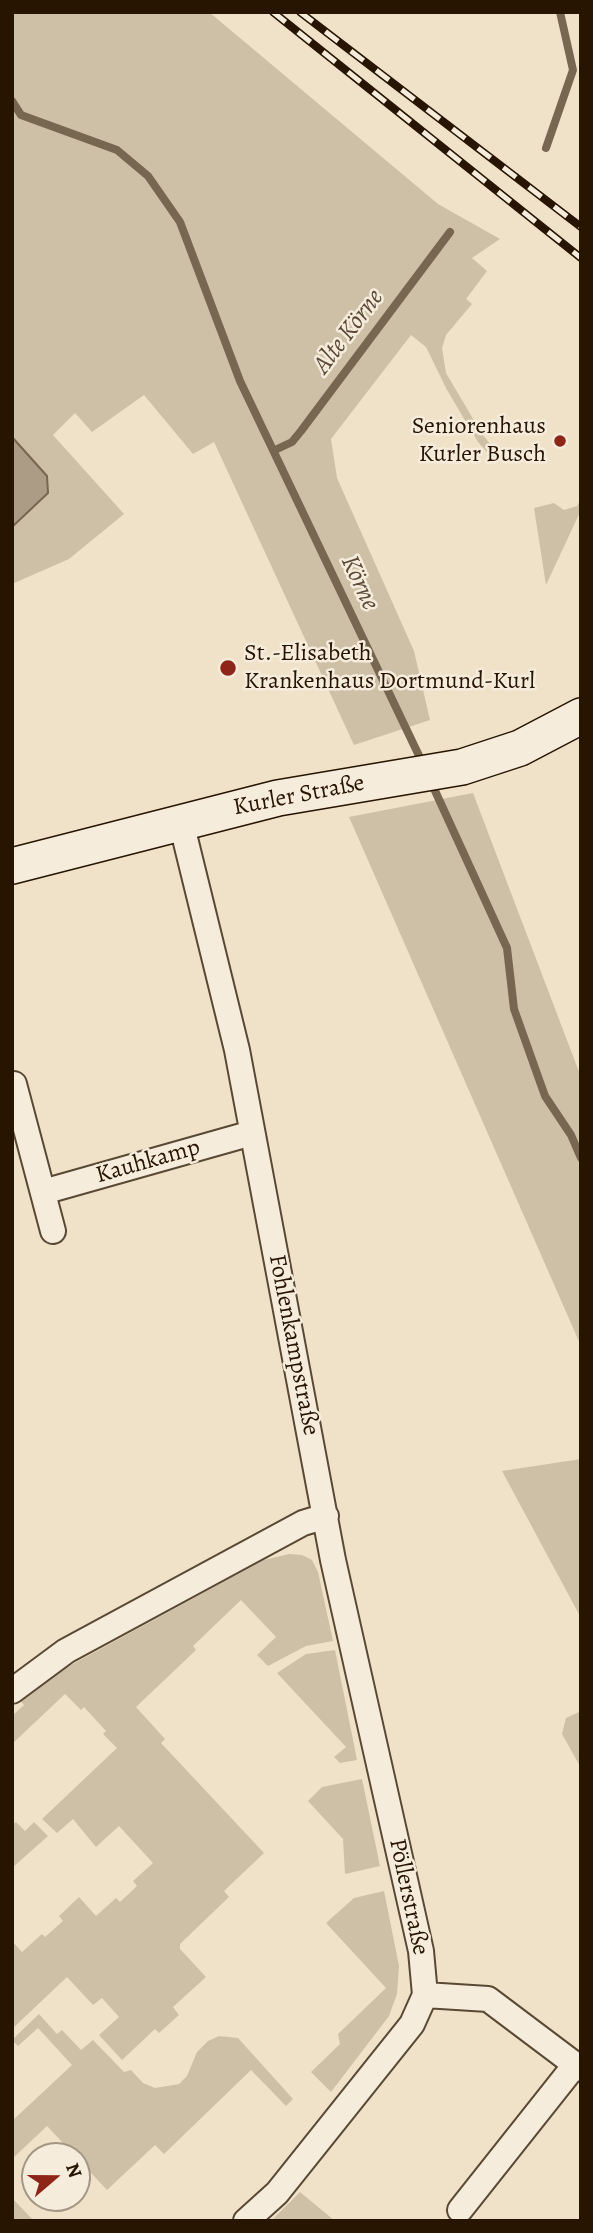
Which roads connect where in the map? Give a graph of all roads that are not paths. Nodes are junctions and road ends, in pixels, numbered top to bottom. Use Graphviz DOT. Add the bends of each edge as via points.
graph roads {
  1 [pos="581,716"];
  2 [pos="181,822"];
  3 [pos="12,866"];
  4 [pos="14,1084"];
  5 [pos="252,1133"];
  6 [pos="43,1192"];
  7 [pos="53,1231"];
  8 [pos="326,1516"];
  9 [pos="12,1691"];
  10 [pos="425,1996"];
  11 [pos="578,2067"];
  12 [pos="460,2210"];
  13 [pos="246,2221"];
  1 -- 2 [label="main road, Kurler Straße" via="520,748 463,767 278,798"];
  2 -- 3 [label="main road, Kurler Straße"];
  2 -- 5 [label="street, Fohlenkampstraße" via="237,1050"];
  4 -- 6 [label="street"];
  5 -- 6 [label="street, Kauhkamp"];
  5 -- 8 [label="street, Fohlenkampstraße"];
  6 -- 7 [label="street"];
  8 -- 9 [label="street" via="303,1523 66,1651"];
  8 -- 10 [label="street, Pöllerstraße" via="421,1951"];
  10 -- 11 [label="street" via="488,1999"];
  10 -- 13 [label="street" via="412,2024 277,2193"];
  11 -- 12 [label="street"];
}
